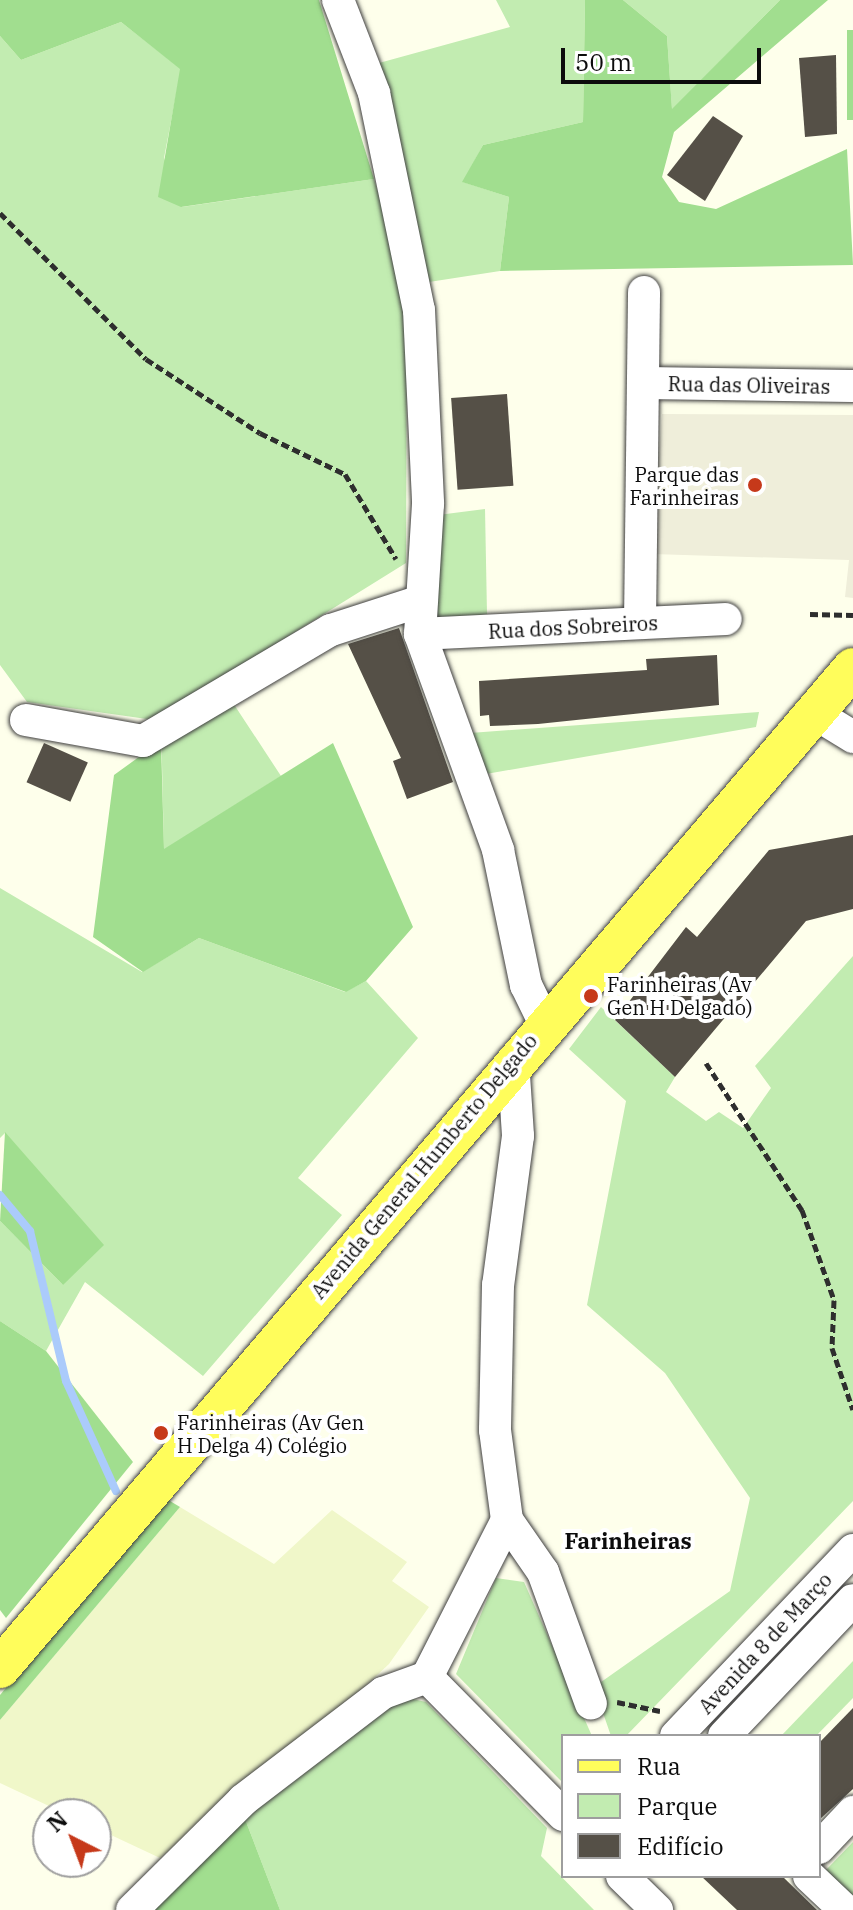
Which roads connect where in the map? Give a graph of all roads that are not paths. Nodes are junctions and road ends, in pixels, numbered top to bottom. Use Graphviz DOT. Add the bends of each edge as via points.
graph roads {
  1 [pos="338,0"];
  2 [pos="644,292"];
  3 [pos="644,383"];
  4 [pos="853,386"];
  5 [pos="421,601"];
  6 [pos="726,619"];
  7 [pos="640,623"];
  8 [pos="420,634"];
  9 [pos="853,668"];
  10 [pos="814,713"];
  11 [pos="26,720"];
  12 [pos="853,737"];
  13 [pos="545,1024"];
  14 [pos="513,1060"];
  15 [pos="507,1520"];
  16 [pos="853,1550"];
  17 [pos="853,1600"];
  18 [pos="0,1668"];
  19 [pos="427,1677"];
  20 [pos="591,1704"];
  21 [pos="679,1733"];
  22 [pos="726,1734"];
  23 [pos="853,1812"];
  24 [pos="561,1813"];
  25 [pos="821,1846"];
  26 [pos="624,1878"];
  27 [pos="811,1878"];
  28 [pos="132,1910"];
  29 [pos="657,1910"];
  30 [pos="845,1910"];
  1 -- 5 [label="street" via="374,93 419,310 428,504"];
  2 -- 3 [label="street"];
  3 -- 4 [label="street, Rua das Oliveiras"];
  3 -- 7 [label="street"];
  5 -- 8 [label="street"];
  5 -- 11 [label="street" via="331,630 143,741"];
  6 -- 7 [label="street, Rua dos Sobreiros"];
  7 -- 8 [label="street, Rua dos Sobreiros"];
  8 -- 13 [label="street" via="498,850 526,985"];
  9 -- 10 [label="main road, Avenida General Humberto Delgado"];
  10 -- 12 [label="street"];
  10 -- 13 [label="main road, Avenida General Humberto Delgado"];
  13 -- 14 [label="main road, Avenida General Humberto Delgado"];
  14 -- 15 [label="street" via="518,1136 498,1285 495,1430"];
  14 -- 18 [label="main road, Avenida General Humberto Delgado"];
  15 -- 19 [label="street"];
  15 -- 20 [label="street" via="543,1572"];
  16 -- 21 [label="street, Avenida 8 de Março"];
  17 -- 22 [label="street, Avenida 8 de Março"];
  19 -- 24 [label="street"];
  19 -- 28 [label="street" via="383,1693 243,1800"];
  23 -- 25 [label="street"];
  26 -- 29 [label="street"];
  27 -- 30 [label="street"];
}
